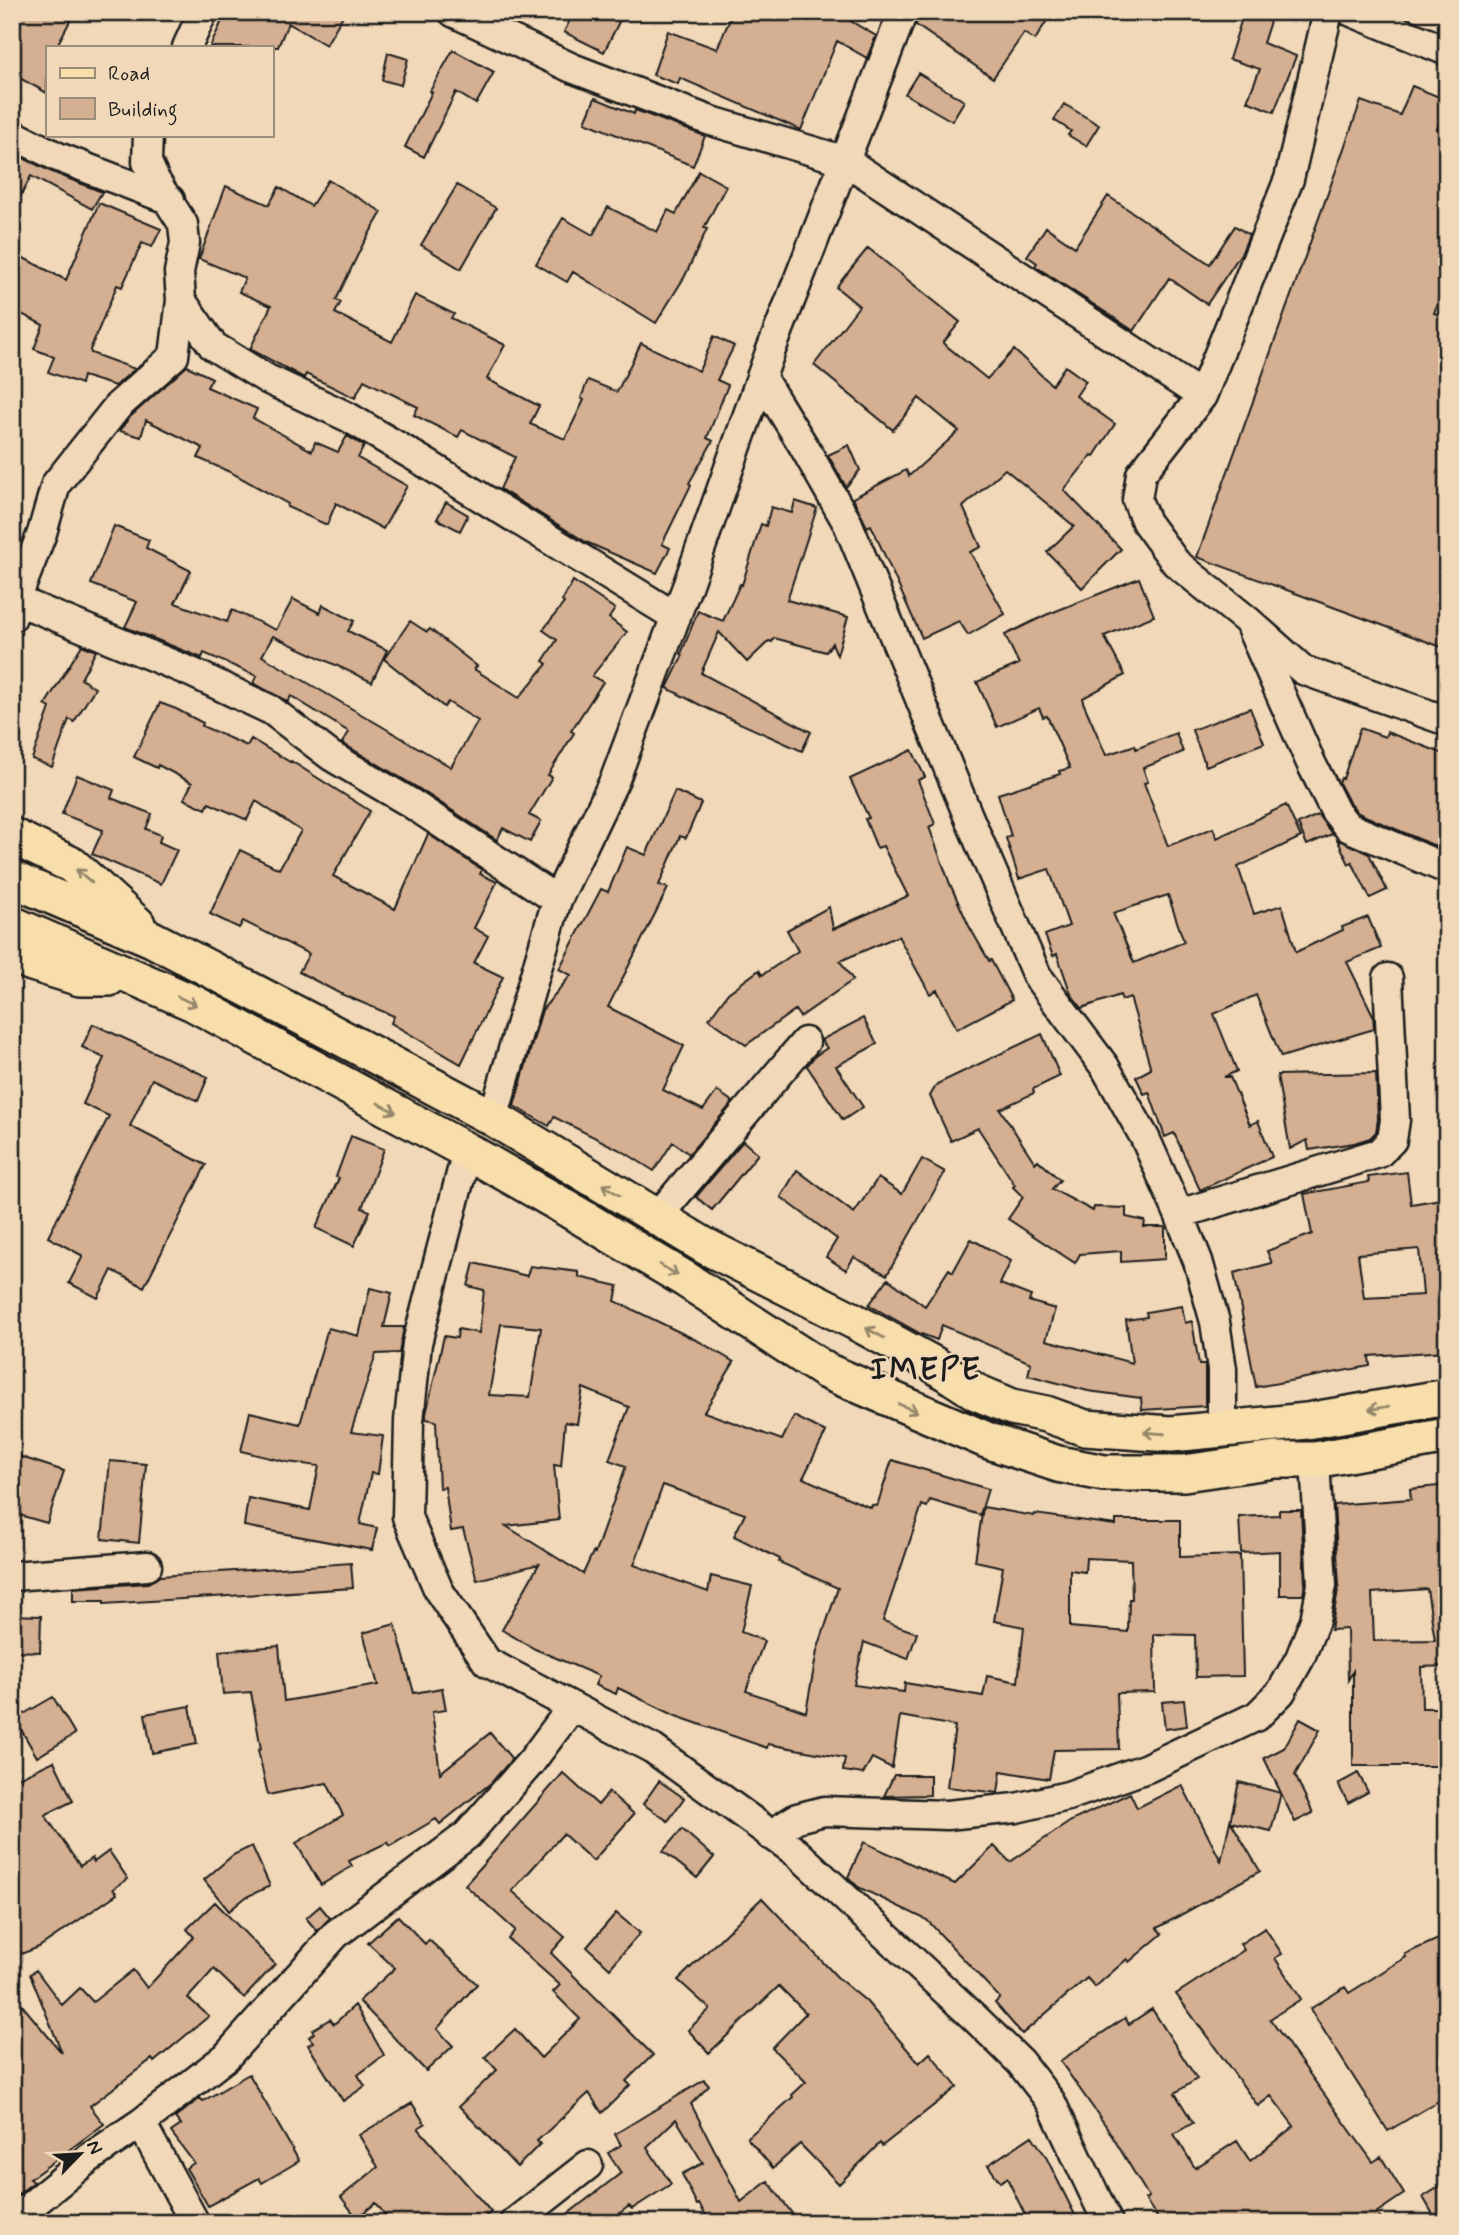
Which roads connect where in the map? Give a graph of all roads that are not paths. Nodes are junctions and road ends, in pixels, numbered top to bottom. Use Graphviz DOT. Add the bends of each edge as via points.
graph roads {
  1 [pos="203,12"];
  2 [pos="453,12"];
  3 [pos="903,12"];
  4 [pos="1328,12"];
  5 [pos="1352,12"];
  6 [pos="187,46"];
  7 [pos="1447,51"];
  8 [pos="12,134"];
  9 [pos="148,136"];
  10 [pos="846,160"];
  11 [pos="170,200"];
  12 [pos="181,300"];
  13 [pos="761,377"];
  14 [pos="1202,396"];
  15 [pos="14,609"];
  16 [pos="676,617"];
  17 [pos="1248,621"];
  18 [pos="1447,721"];
  19 [pos="12,836"];
  20 [pos="1447,869"];
  21 [pos="12,879"];
  22 [pos="557,901"];
  23 [pos="12,924"];
  24 [pos="152,939"];
  25 [pos="12,953"];
  26 [pos="136,977"];
  27 [pos="1388,978"];
  28 [pos="805,1042"];
  29 [pos="493,1118"];
  30 [pos="467,1151"];
  31 [pos="1179,1214"];
  32 [pos="657,1217"];
  33 [pos="1447,1397"];
  34 [pos="1222,1430"];
  35 [pos="1447,1436"];
  36 [pos="1315,1460"];
  37 [pos="147,1566"];
  38 [pos="12,1576"];
  39 [pos="572,1707"];
  40 [pos="771,1835"];
  41 [pos="141,2123"];
  42 [pos="588,2165"];
  43 [pos="12,2221"];
  44 [pos="195,2223"];
  45 [pos="514,2223"];
  46 [pos="1108,2223"];
  1 -- 6 [label="street"];
  2 -- 10 [label="street" via="572,68 708,120"];
  3 -- 10 [label="street"];
  4 -- 14 [label="street" via="1289,179"];
  5 -- 7 [label="street"];
  8 -- 11 [label="street"];
  9 -- 11 [label="street" via="147,162"];
  10 -- 13 [label="street"];
  10 -- 14 [label="street"];
  11 -- 12 [label="street" via="183,224"];
  12 -- 15 [label="street" via="174,356 118,406 56,484"];
  12 -- 16 [label="street" via="213,346 267,379 381,436"];
  13 -- 16 [label="street"];
  13 -- 31 [label="street" via="848,524 1037,976 1105,1067"];
  14 -- 17 [label="street" via="1142,474 1137,499 1146,522 1176,563"];
  15 -- 22 [label="street" via="192,673 271,710 331,756"];
  16 -- 22 [label="street" via="615,779"];
  17 -- 18 [label="street" via="1303,670"];
  17 -- 20 [label="street" via="1335,811 1349,827"];
  24 -- 19 [label="main road, one-way" via="72,865"];
  21 -- 24 [label="main road"];
  22 -- 29 [label="street"];
  23 -- 26 [label="main road"];
  24 -- 29 [label="main road"];
  25 -- 26 [label="main road" via="80,978"];
  26 -- 30 [label="main road, one-way" via="193,1003"];
  27 -- 31 [label="street" via="1392,1140 1379,1153"];
  28 -- 32 [label="street"];
  32 -- 29 [label="main road, one-way"];
  30 -- 36 [label="main road, one-way" via="685,1279 826,1371 989,1441 1058,1464 1104,1473 1184,1472 1275,1460"];
  30 -- 39 [label="street" via="417,1343 409,1421 407,1517 439,1591 487,1662"];
  31 -- 34 [label="street" via="1215,1322 1222,1369"];
  34 -- 32 [label="main road, one-way" via="1171,1434 1085,1428 1046,1413 1012,1407 976,1392 922,1358"];
  33 -- 34 [label="main road, one-way"];
  35 -- 36 [label="main road"];
  36 -- 40 [label="street" via="1322,1585 1315,1620 1281,1692 1257,1716 1147,1768 1068,1796 1016,1808 947,1815 824,1811 797,1818"];
  37 -- 38 [label="street"];
  39 -- 40 [label="street" via="653,1749"];
  39 -- 41 [label="street" via="467,1835 336,1934 226,2057"];
  40 -- 46 [label="street" via="854,1904 1020,2062 1051,2102"];
  41 -- 43 [label="street"];
  41 -- 44 [label="street"];
  42 -- 45 [label="street"];
}
